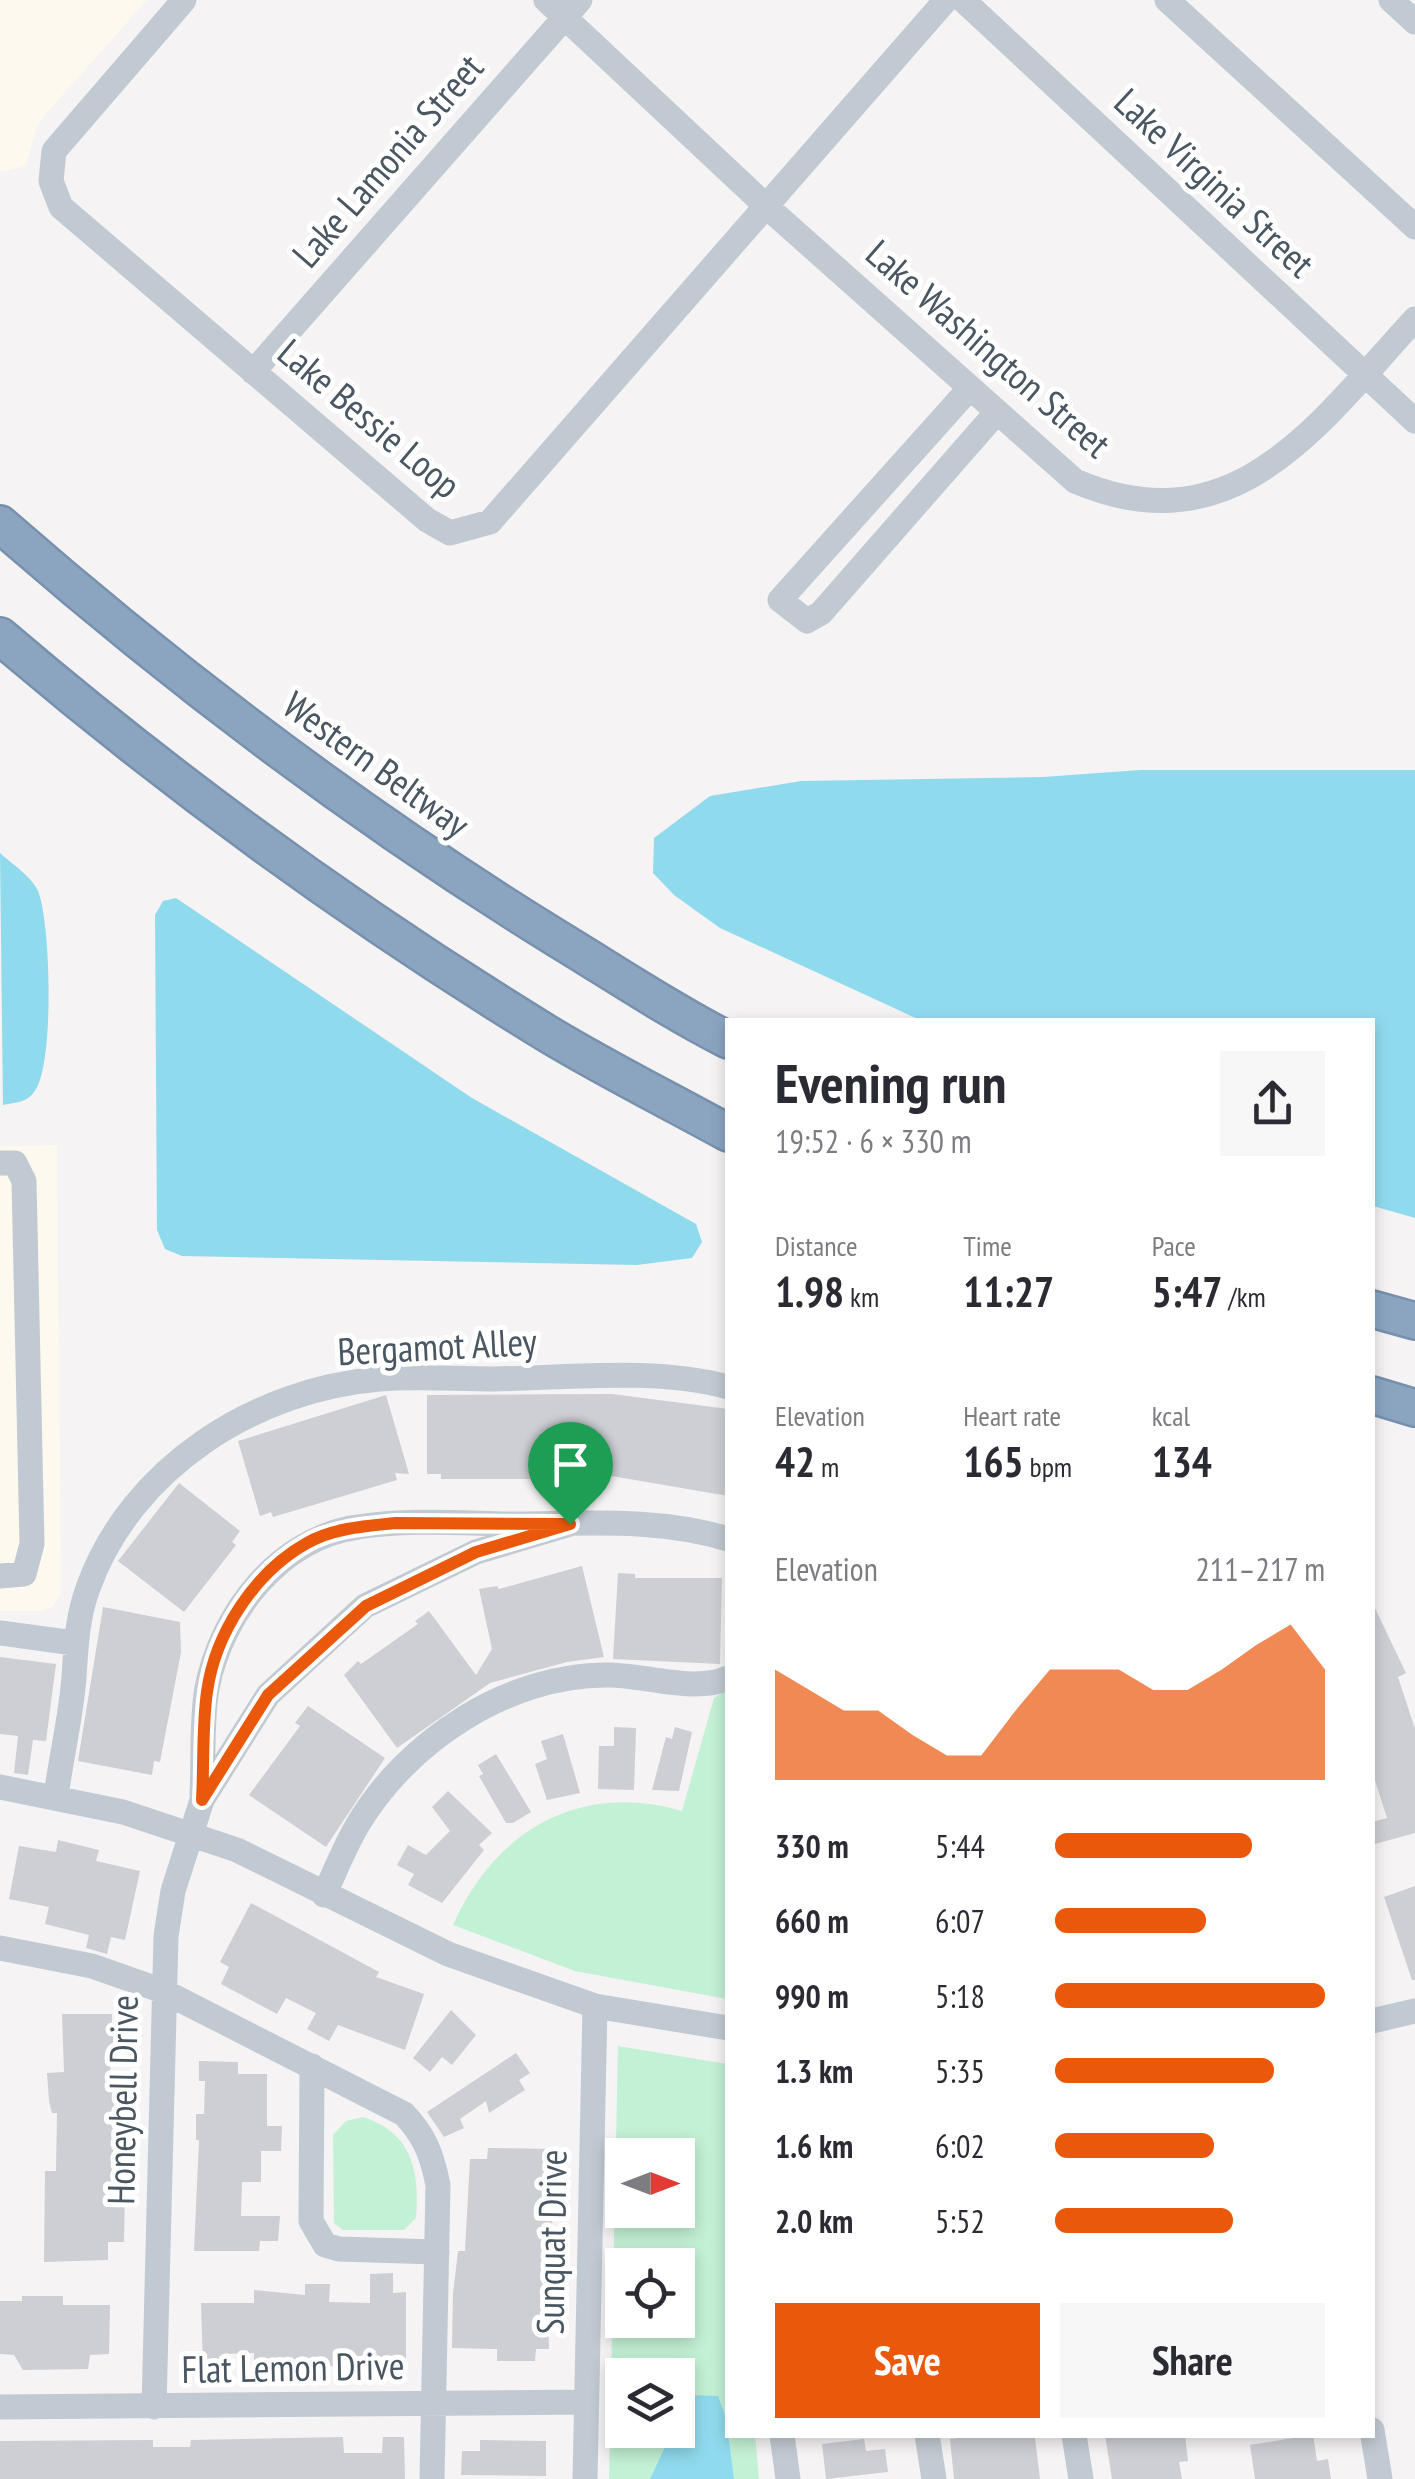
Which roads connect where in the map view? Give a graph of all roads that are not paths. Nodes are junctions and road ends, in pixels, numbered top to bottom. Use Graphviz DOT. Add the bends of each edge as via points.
graph roads {
  1 [pos="184,0"];
  2 [pos="946,0"];
  3 [pos="962,0"];
  4 [pos="1167,0"];
  5 [pos="1392,0"];
  6 [pos="563,6"];
  7 [pos="1415,22"];
  8 [pos="766,206"];
  9 [pos="1415,227"];
  10 [pos="1415,318"];
  11 [pos="253,372"];
  12 [pos="1364,374"];
  13 [pos="970,388"];
  14 [pos="997,412"];
  15 [pos="1415,421"];
  16 [pos="0,524"];
  17 [pos="0,636"];
  18 [pos="725,1038"];
  19 [pos="725,1131"];
  20 [pos="0,1163"];
  21 [pos="1375,1310"];
  22 [pos="1415,1322"];
  23 [pos="725,1388"];
  24 [pos="1375,1396"];
  25 [pos="1415,1408"];
  26 [pos="570,1524"];
  27 [pos="725,1538"];
  28 [pos="0,1576"];
  29 [pos="0,1634"];
  30 [pos="74,1643"];
  31 [pos="725,1679"];
  32 [pos="0,1787"];
  33 [pos="56,1797"];
  34 [pos="202,1800"];
  35 [pos="190,1833"];
  36 [pos="324,1895"];
  37 [pos="0,1948"];
  38 [pos="163,1991"];
  39 [pos="594,2006"];
  40 [pos="1415,2011"];
  41 [pos="1375,2020"];
  42 [pos="725,2028"];
  43 [pos="312,2066"];
  44 [pos="437,2252"];
  45 [pos="586,2402"];
  46 [pos="434,2404"];
  47 [pos="0,2406"];
  48 [pos="154,2407"];
  49 [pos="782,2438"];
  50 [pos="928,2438"];
  51 [pos="1074,2438"];
  52 [pos="1373,2438"];
  53 [pos="432,2479"];
  54 [pos="585,2479"];
  55 [pos="788,2479"];
  56 [pos="934,2479"];
  57 [pos="1080,2479"];
  58 [pos="1380,2479"];
  1 -- 11 [label="street, Lake Bessie Loop" via="54,151 51,181 61,207"];
  2 -- 8 [label="street, Lake Bessie Loop"];
  3 -- 12 [label="street, Lake Virginia Street"];
  4 -- 9 [label="street"];
  5 -- 7 [label="street"];
  6 -- 8 [label="street, Lake Washington Street"];
  6 -- 11 [label="street, Lake Lamonia Street"];
  8 -- 11 [label="street, Lake Bessie Loop" via="490,522 469,531 450,533 427,520"];
  8 -- 13 [label="street, Lake Washington Street"];
  10 -- 12 [label="street, Lake Washington Street"];
  12 -- 14 [label="street, Lake Washington Street" via="1272,466 1210,494 1167,499 1105,494 1075,481"];
  12 -- 15 [label="street, Lake Virginia Street"];
  13 -- 14 [label="street, Lake Washington Street"];
  13 -- 14 [label="street" via="780,600 807,621 821,614"];
  16 -- 18 [label="highway, Western Beltway" via="298,766 471,885"];
  17 -- 19 [label="highway" via="348,905 549,1034"];
  20 -- 28 [label="street" via="15,1163 24,1181 32,1544 24,1574"];
  21 -- 22 [label="highway"];
  23 -- 30 [label="street, Bergamot Alley" via="654,1378 378,1380 294,1395 211,1434 143,1493 112,1534 87,1588"];
  24 -- 25 [label="highway"];
  26 -- 27 [label="street, Honeybell Drive" via="643,1523"];
  26 -- 34 [label="street, Honeybell Drive" via="476,1552 366,1606 268,1695"];
  26 -- 34 [label="street, Honeybell Drive" via="354,1527 308,1542 270,1570 219,1643 207,1690"];
  29 -- 30 [label="street"];
  30 -- 33 [label="street, Bergamot Alley"];
  31 -- 36 [label="street" via="710,1685 602,1674 552,1682 456,1722 400,1770 358,1825"];
  32 -- 33 [label="street"];
  33 -- 35 [label="street"];
  34 -- 35 [label="street, Honeybell Drive"];
  35 -- 36 [label="street"];
  35 -- 38 [label="street, Honeybell Drive" via="173,1891"];
  36 -- 39 [label="street" via="448,1954"];
  37 -- 38 [label="street" via="92,1966"];
  38 -- 43 [label="street"];
  38 -- 48 [label="street, Honeybell Drive"];
  39 -- 42 [label="street"];
  39 -- 45 [label="street, Sunquat Drive"];
  40 -- 41 [label="street"];
  43 -- 44 [label="street" via="404,2114 422,2133 438,2185"];
  43 -- 44 [label="street" via="310,2221 318,2237 338,2249"];
  44 -- 46 [label="street"];
  45 -- 46 [label="street, Flat Lemon Drive"];
  45 -- 54 [label="street, Sunquat Drive"];
  46 -- 48 [label="street, Flat Lemon Drive"];
  46 -- 53 [label="street"];
  47 -- 48 [label="street, Flat Lemon Drive"];
  49 -- 55 [label="street"];
  50 -- 56 [label="street"];
  51 -- 57 [label="street"];
  52 -- 58 [label="street"];
}
